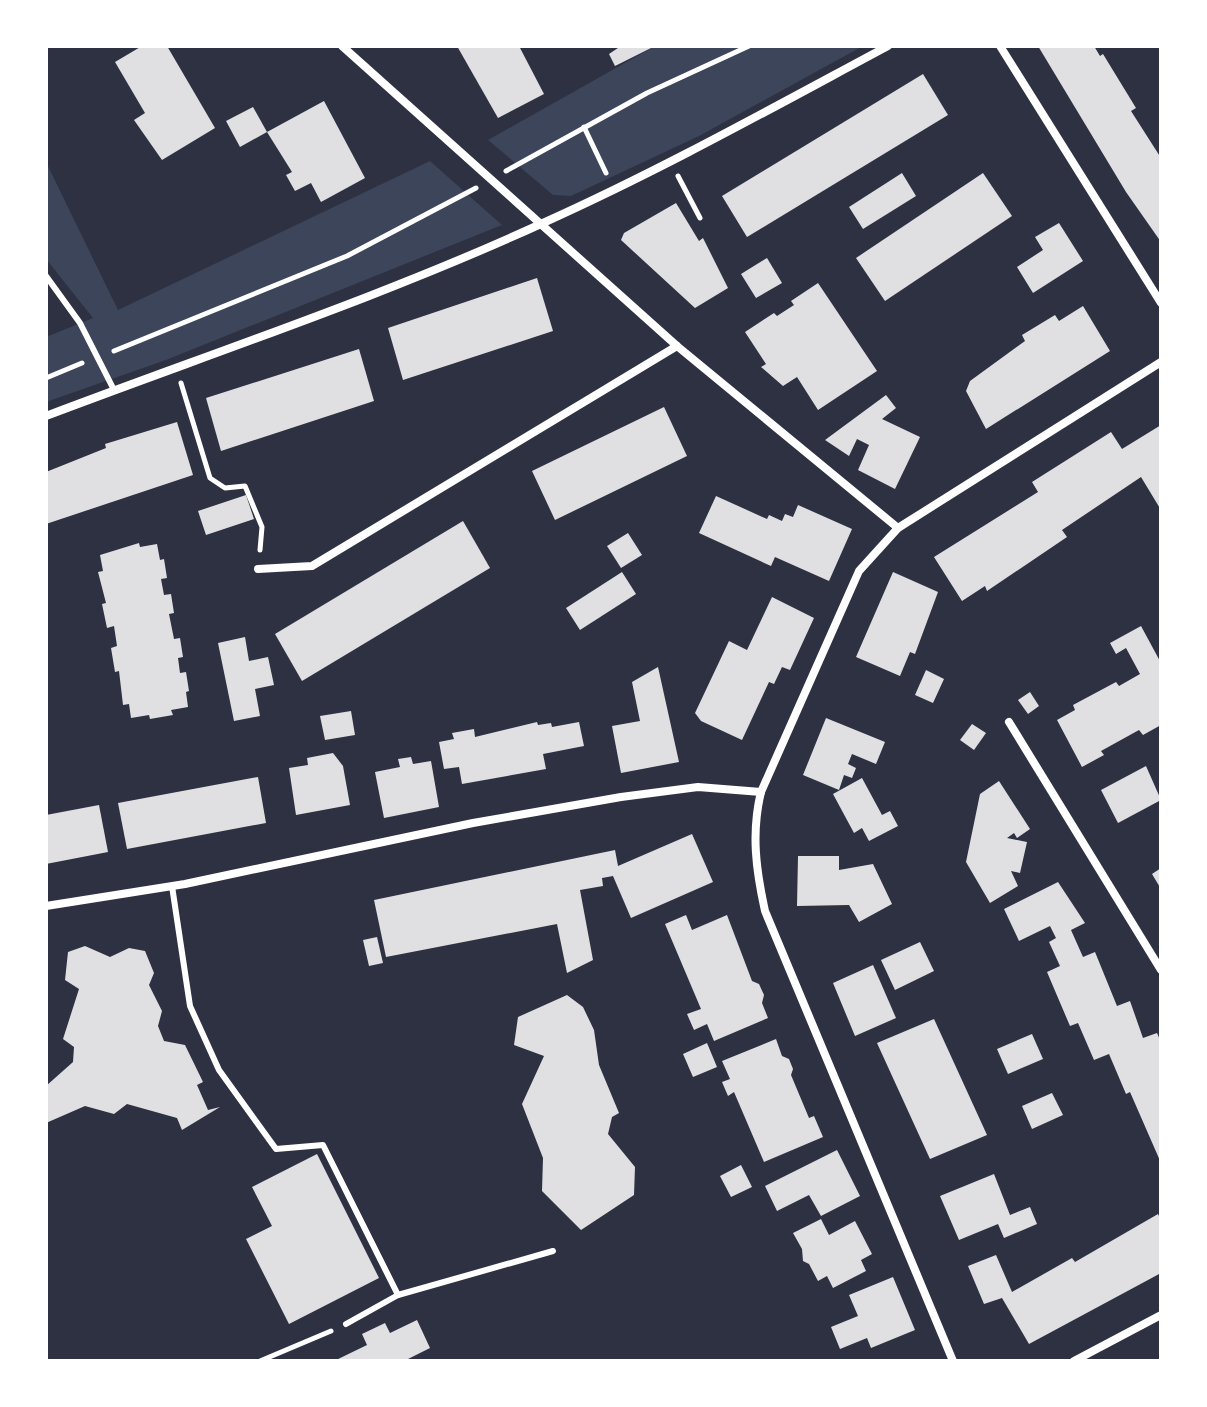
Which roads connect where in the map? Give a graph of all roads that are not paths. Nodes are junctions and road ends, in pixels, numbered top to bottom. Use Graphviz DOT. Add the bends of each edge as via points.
graph roads {
  1 [pos="342,46"];
  2 [pos="888,46"];
  3 [pos="1000,46"];
  4 [pos="542,224"];
  5 [pos="46,276"];
  6 [pos="1160,300"];
  7 [pos="677,346"];
  8 [pos="1161,362"];
  9 [pos="114,390"];
  10 [pos="46,416"];
  11 [pos="898,528"];
  12 [pos="258,569"];
  13 [pos="1009,722"];
  14 [pos="761,792"];
  15 [pos="172,886"];
  16 [pos="46,906"];
  17 [pos="1161,970"];
  18 [pos="553,1251"];
  19 [pos="398,1295"];
  20 [pos="1161,1315"];
  21 [pos="346,1324"];
  22 [pos="953,1361"];
  23 [pos="1074,1361"];
  1 -- 4 [label="street"];
  2 -- 4 [label="street"];
  3 -- 6 [label="street"];
  4 -- 7 [label="street"];
  4 -- 9 [label="street"];
  5 -- 9 [label="lane" via="80,323"];
  7 -- 11 [label="street"];
  7 -- 12 [label="street" via="312,566"];
  8 -- 11 [label="street"];
  9 -- 10 [label="street"];
  11 -- 14 [label="street" via="859,571"];
  13 -- 17 [label="street"];
  14 -- 15 [label="street" via="698,787 621,797"];
  14 -- 22 [label="street" via="754,838 765,911"];
  15 -- 16 [label="street"];
  15 -- 19 [label="lane" via="190,1006 219,1070 276,1149 323,1145"];
  18 -- 19 [label="lane"];
  19 -- 21 [label="lane"];
  20 -- 23 [label="street"];
}
